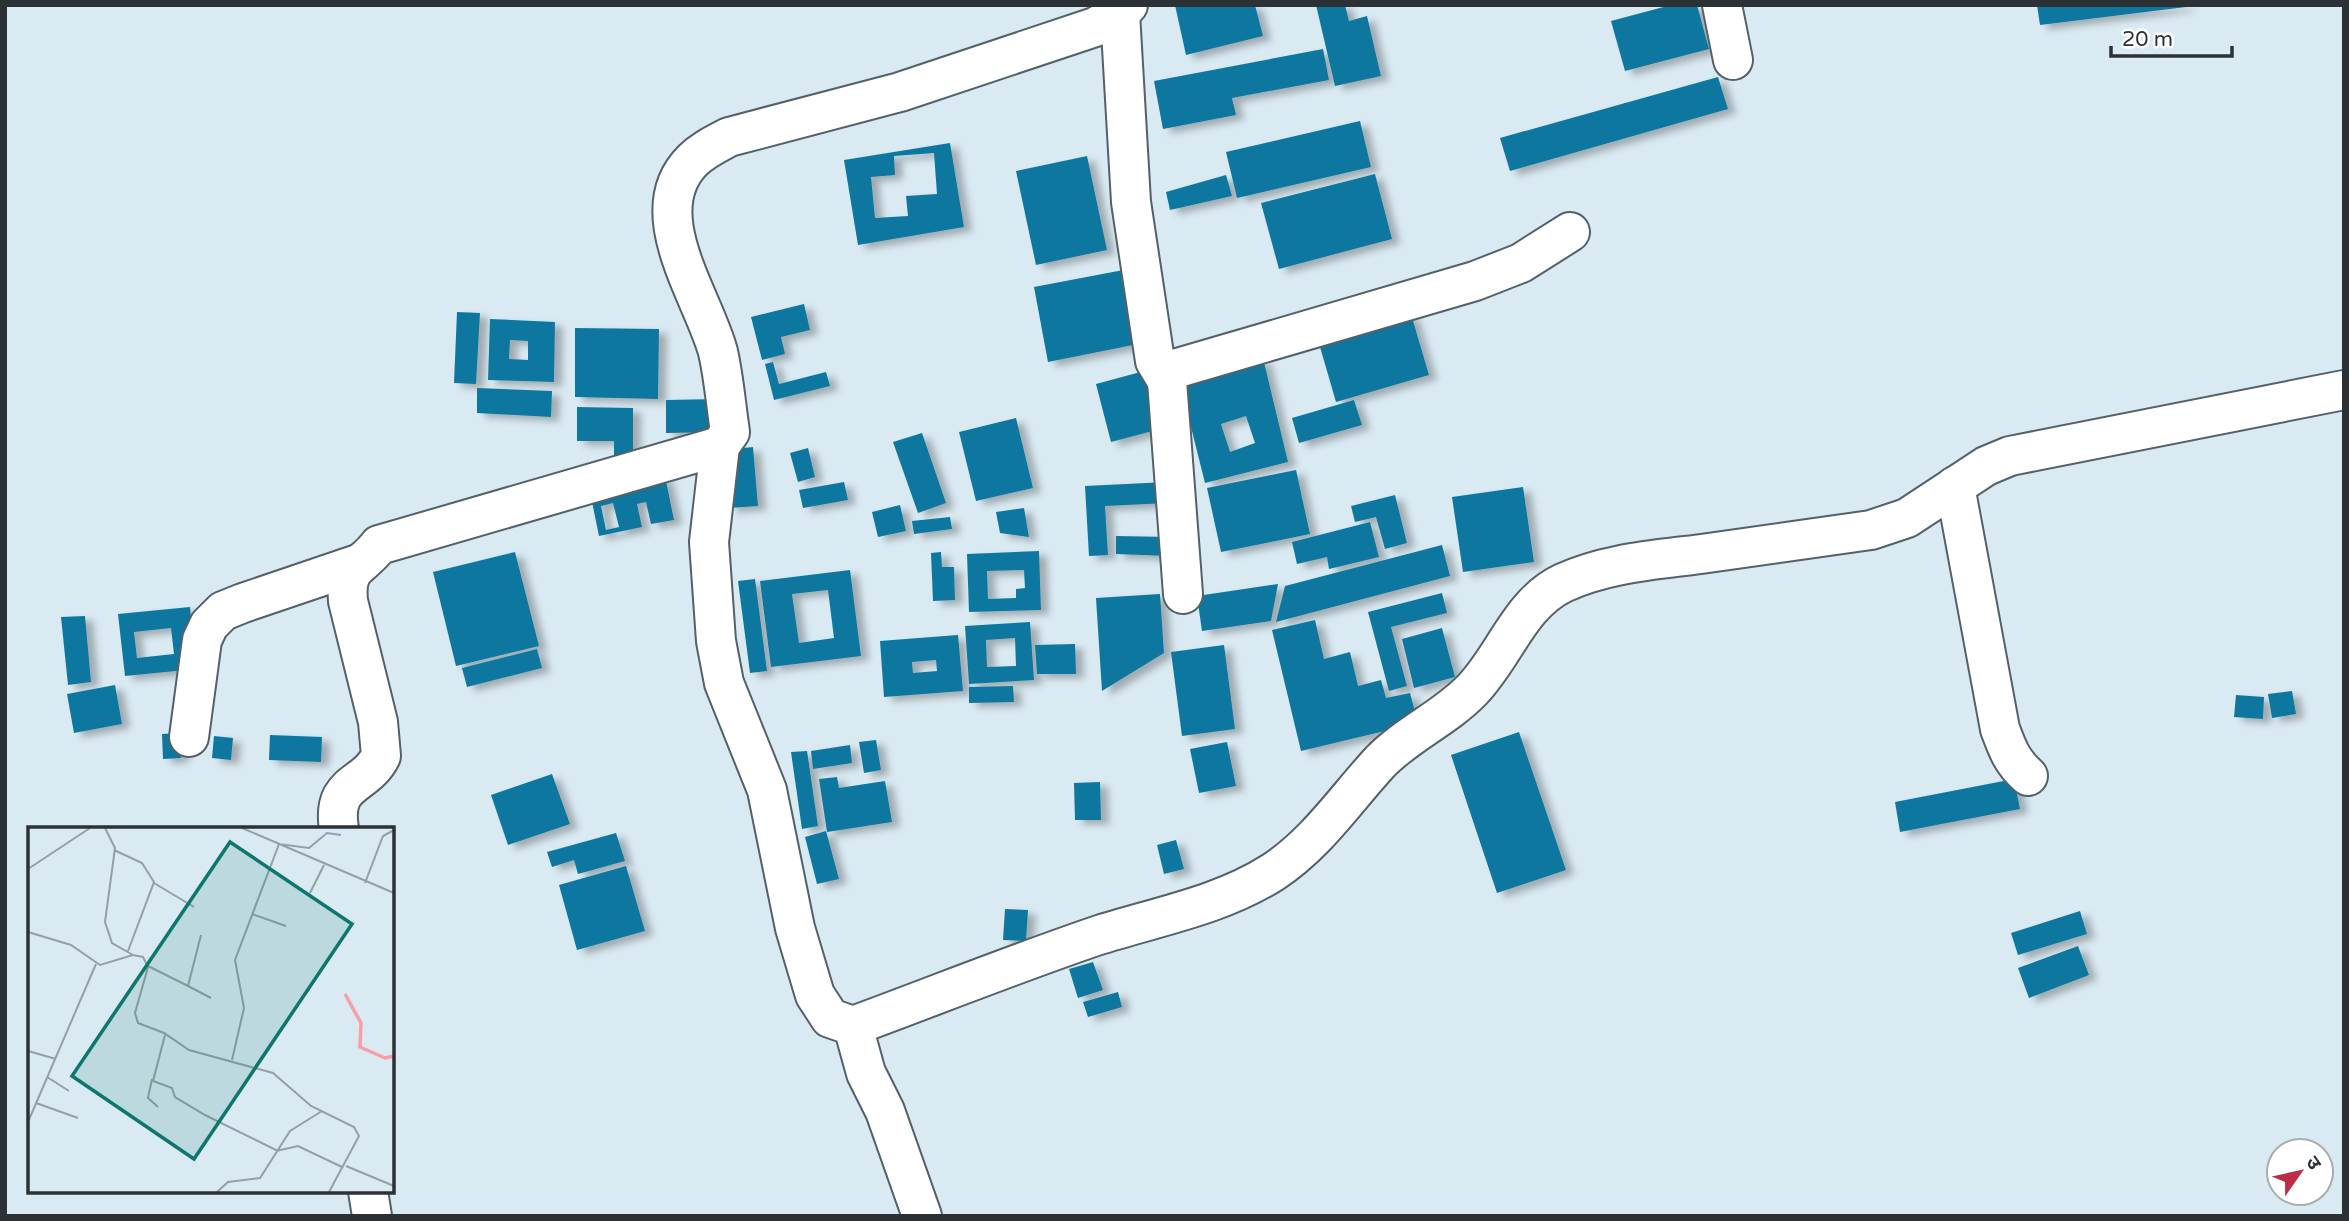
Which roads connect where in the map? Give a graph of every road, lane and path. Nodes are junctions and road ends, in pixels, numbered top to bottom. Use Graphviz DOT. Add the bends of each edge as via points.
graph roads {
  1 [pos="1722,5"];
  2 [pos="1124,9"];
  3 [pos="1733,60"];
  4 [pos="1570,232"];
  5 [pos="1167,381"];
  6 [pos="2344,390"];
  7 [pos="720,446"];
  8 [pos="1955,486"];
  9 [pos="361,562"];
  10 [pos="1183,594"];
  11 [pos="188,737"];
  12 [pos="2028,776"];
  13 [pos="339,827"];
  14 [pos="853,1026"];
  15 [pos="368,1193"];
  16 [pos="372,1216"];
  17 [pos="922,1216"];
  1 -- 3 [label="street"];
  2 -- 5 [label="street" via="1131,202 1155,361"];
  2 -- 7 [label="street" via="1095,27 900,92 729,137 690,163 678,182 673,208 676,246 718,351 730,432"];
  4 -- 5 [label="street" via="1521,263 1475,281 1171,370"];
  5 -- 10 [label="street"];
  6 -- 8 [label="street" via="2010,456"];
  7 -- 9 [label="street" via="379,545"];
  7 -- 14 [label="street" via="709,542 723,683 767,790 795,928 815,995 830,1018"];
  8 -- 12 [label="street" via="2000,729 2010,755"];
  8 -- 14 [label="street" via="1907,517 1871,530 1621,565 1562,584 1539,598 1474,688 1381,762 1305,848 1274,871 1197,906 1057,949"];
  9 -- 11 [label="street" via="223,611 209,625 202,640"];
  9 -- 13 [label="street" via="347,584 348,601 378,722 381,755 369,773 344,793 338,805"];
  14 -- 17 [label="street" via="866,1073 885,1111"];
  15 -- 16 [label="street"];
}
